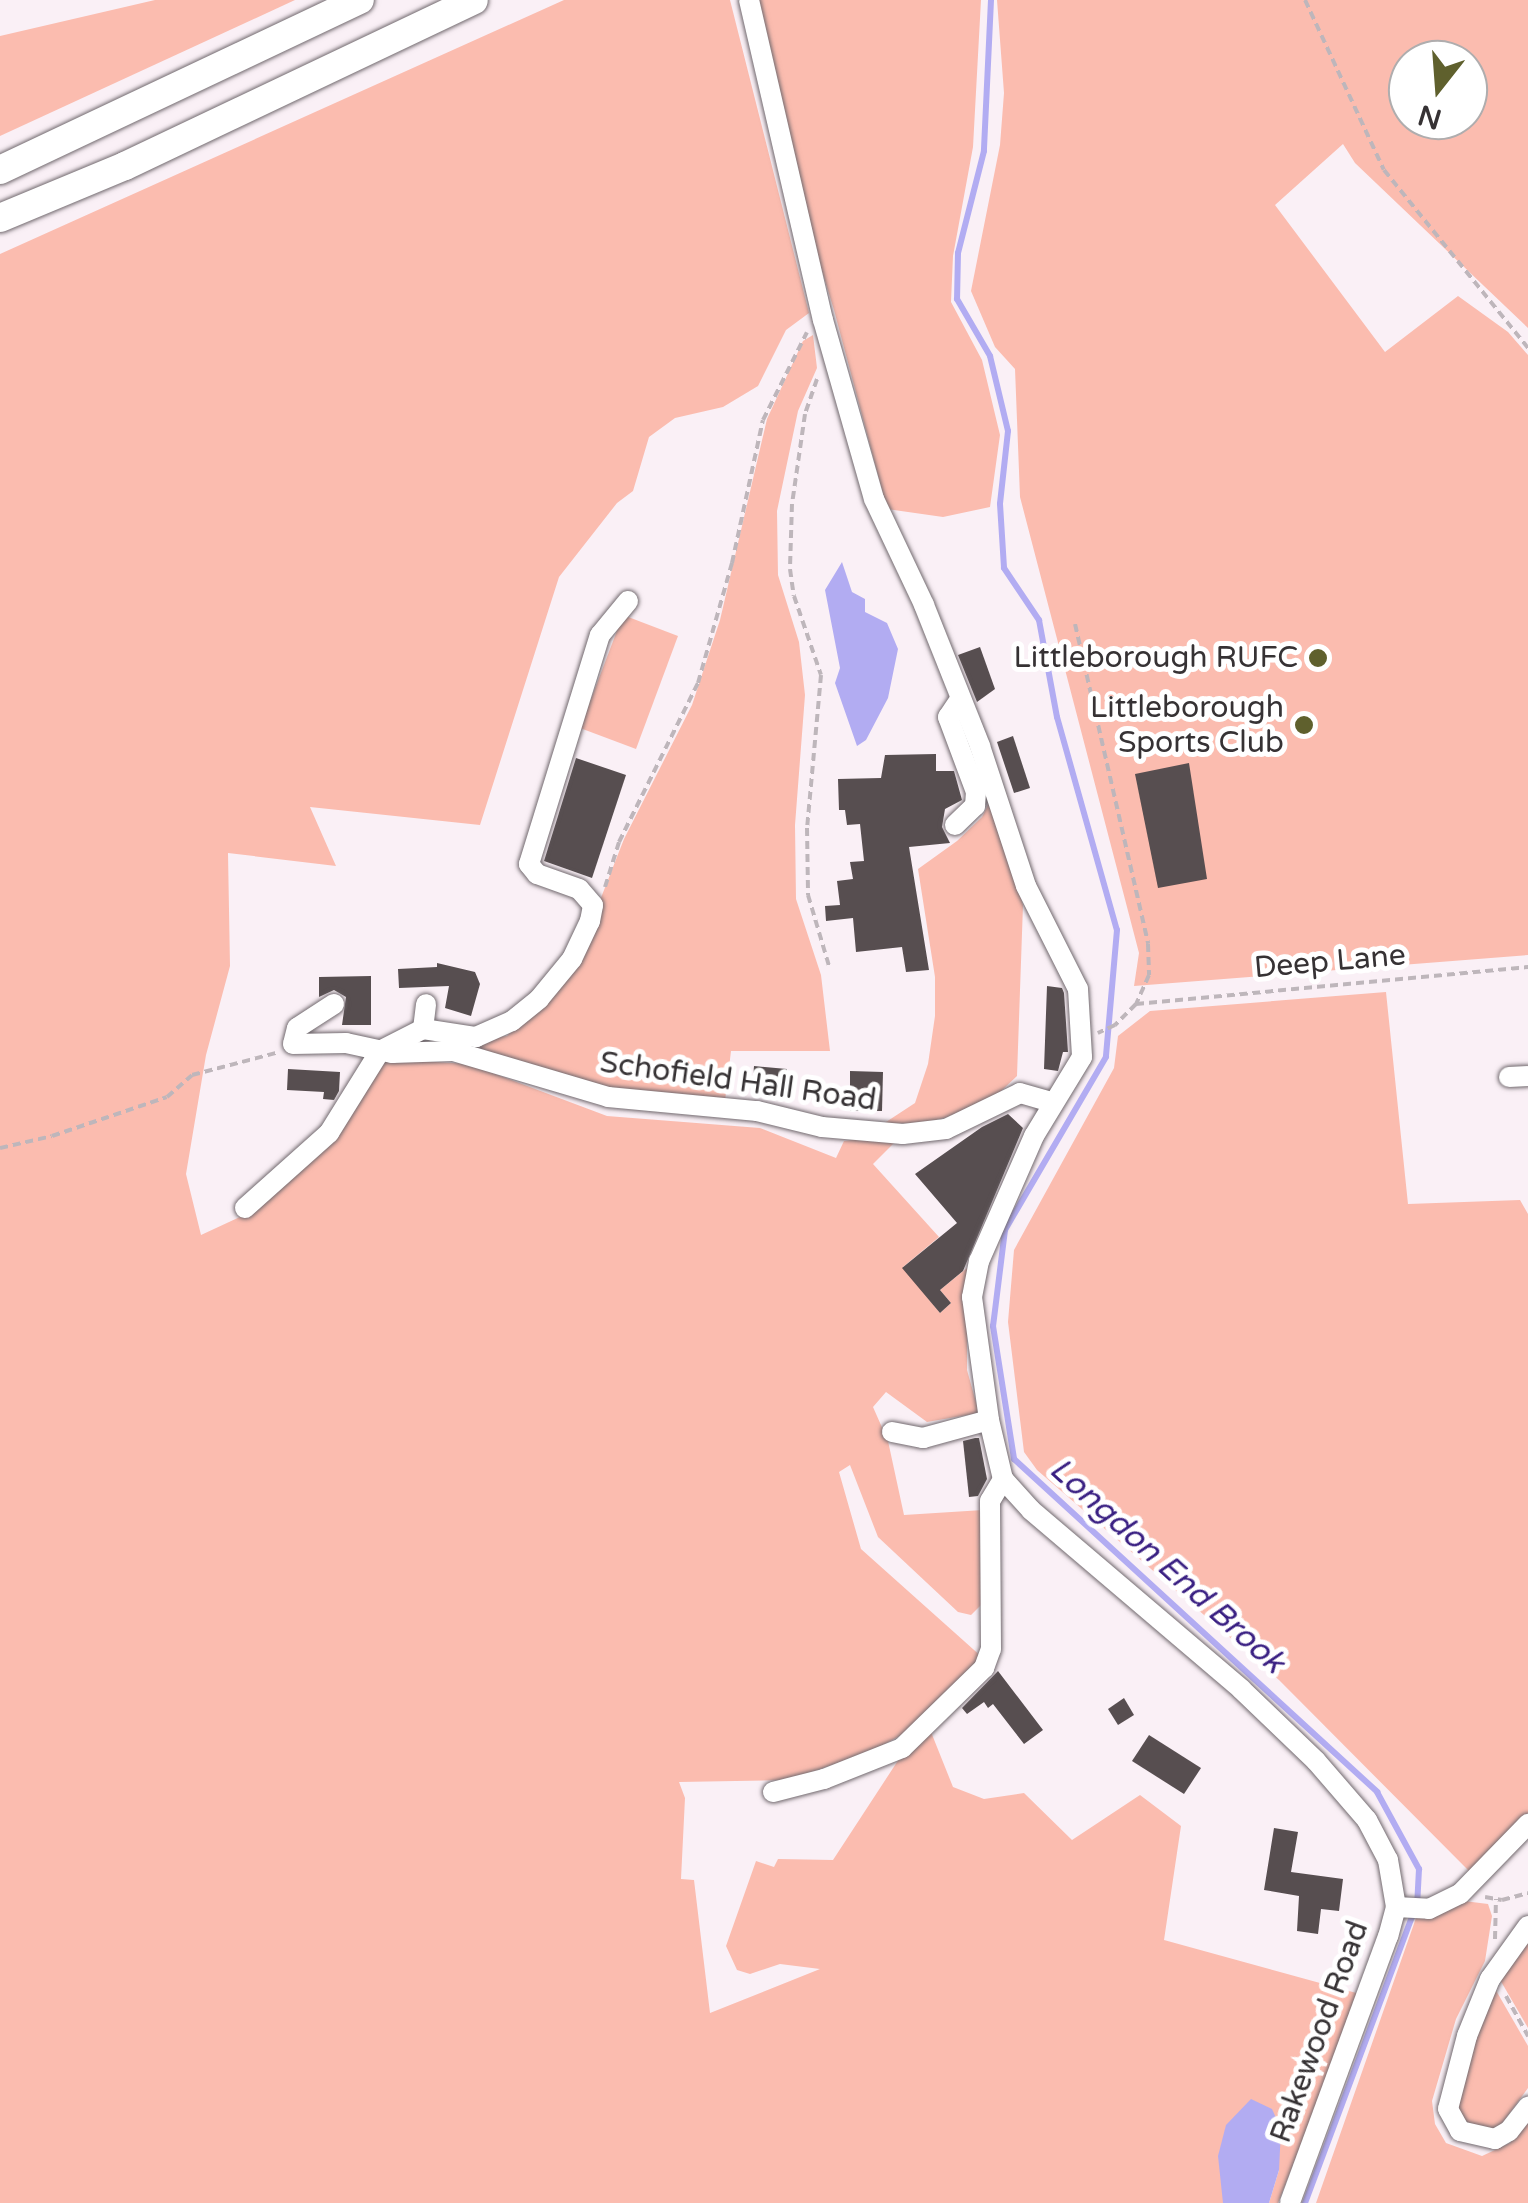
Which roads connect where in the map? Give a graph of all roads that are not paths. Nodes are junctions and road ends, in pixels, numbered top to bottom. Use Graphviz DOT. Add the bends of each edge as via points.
graph roads {
  1 [pos="360,0"];
  2 [pos="474,0"];
  3 [pos="748,0"];
  4 [pos="0,170"];
  5 [pos="0,218"];
  6 [pos="628,601"];
  7 [pos="960,699"];
  8 [pos="955,826"];
  9 [pos="334,1004"];
  10 [pos="426,1004"];
  11 [pos="423,1030"];
  12 [pos="380,1050"];
  13 [pos="1051,1102"];
  14 [pos="246,1208"];
  15 [pos="989,1420"];
  16 [pos="892,1432"];
  17 [pos="1004,1479"];
  18 [pos="773,1792"];
  19 [pos="1528,1824"];
  20 [pos="1401,1908"];
  21 [pos="1528,1926"];
  22 [pos="1528,2107"];
  23 [pos="1290,2203"];
  1 -- 4 [label="highway"];
  2 -- 5 [label="highway"];
  3 -- 7 [label="street, Rakewood Road" via="822,320 874,499"];
  6 -- 11 [label="street" via="600,634 530,864 537,874 579,889 593,906 572,959 512,1022 476,1037"];
  7 -- 8 [label="street" via="948,717 976,792 975,806"];
  7 -- 13 [label="street, Rakewood Road" via="1026,886 1078,990 1082,1057"];
  9 -- 12 [label="street, Schofield Hall Road" via="297,1028 294,1044"];
  10 -- 11 [label="street"];
  11 -- 12 [label="street"];
  12 -- 13 [label="street, Schofield Hall Road" via="453,1051 608,1097 903,1134 946,1128 1020,1093"];
  12 -- 14 [label="street" via="329,1133"];
  13 -- 15 [label="street, Rakewood Road" via="979,1261 972,1297"];
  15 -- 16 [label="street" via="923,1438"];
  15 -- 17 [label="street, Rakewood Road"];
  17 -- 18 [label="street" via="990,1500 991,1649 984,1668 902,1748 824,1780"];
  17 -- 20 [label="street, Rakewood Road" via="1316,1761 1367,1820 1388,1860"];
  19 -- 20 [label="street" via="1460,1894 1430,1909"];
  20 -- 23 [label="street, Rakewood Road"];
  21 -- 22 [label="street" via="1490,1979 1448,2109 1460,2131 1496,2139"];
}
